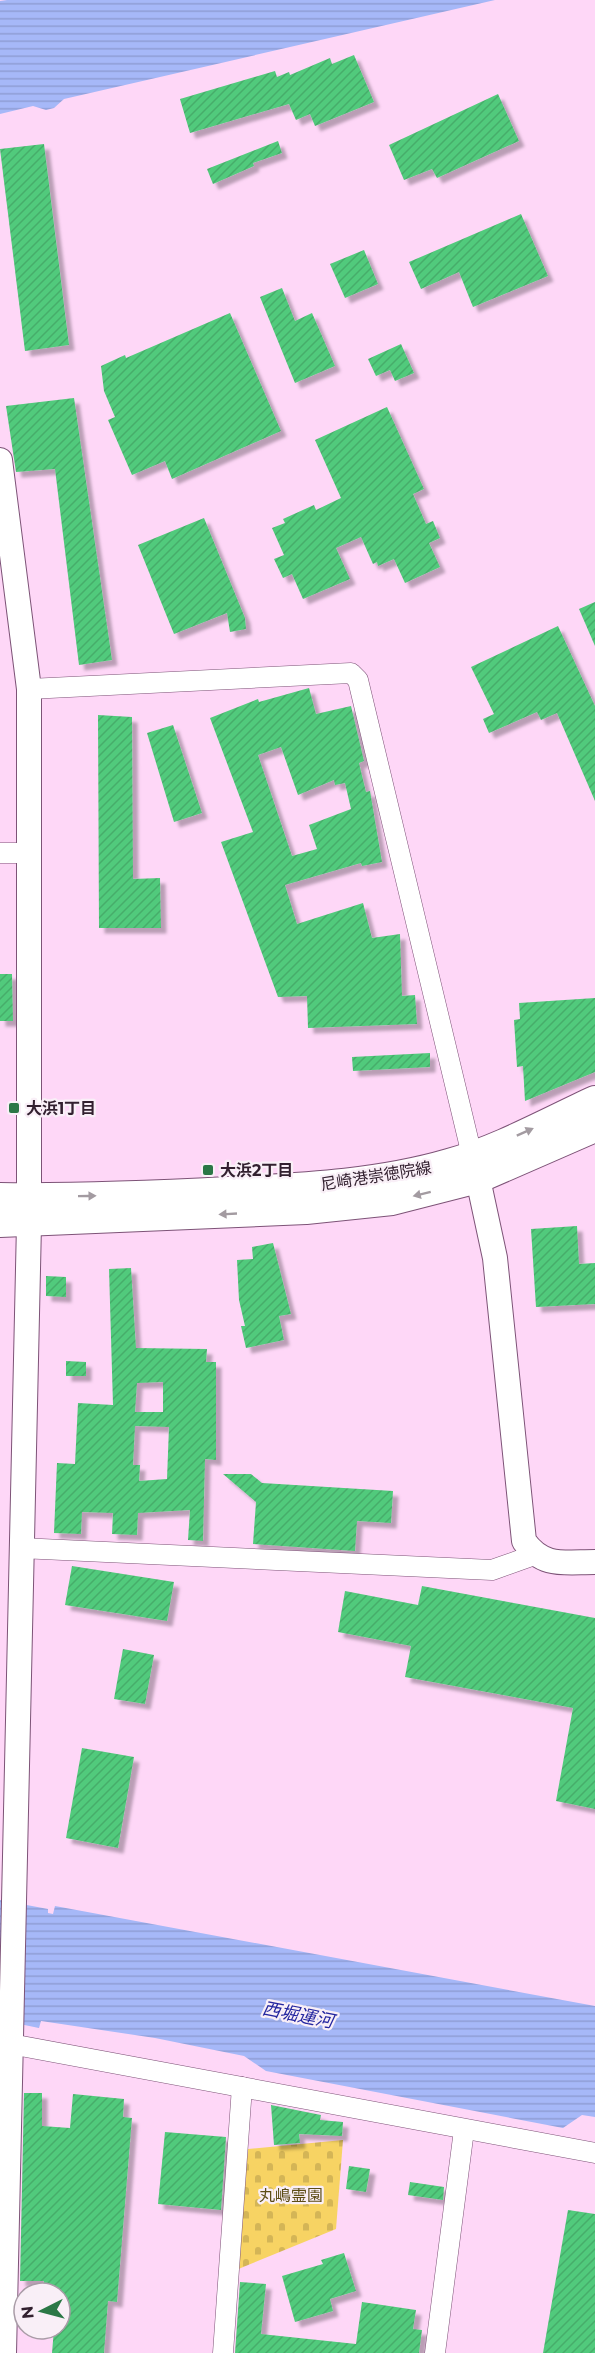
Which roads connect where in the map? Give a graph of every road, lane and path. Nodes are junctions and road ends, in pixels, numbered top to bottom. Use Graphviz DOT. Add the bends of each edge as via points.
graph roads {
  1 [pos="0,460"];
  2 [pos="29,690"];
  3 [pos="29,853"];
  4 [pos="0,854"];
  5 [pos="595,1100"];
  6 [pos="595,1128"];
  7 [pos="475,1167"];
  8 [pos="0,1197"];
  9 [pos="29,1211"];
  10 [pos="0,1223"];
  11 [pos="20,1548"];
  12 [pos="534,1555"];
  13 [pos="595,1562"];
  14 [pos="6,2036"];
  15 [pos="242,2087"];
  16 [pos="464,2130"];
  17 [pos="595,2153"];
  18 [pos="4,2353"];
  19 [pos="223,2353"];
  20 [pos="435,2353"];
  1 -- 2 [label="street"];
  2 -- 3 [label="street"];
  2 -- 7 [label="street" via="351,674 358,680"];
  3 -- 4 [label="street"];
  3 -- 9 [label="street"];
  7 -- 5 [label="main road, 尼崎港崇徳院線, one-way"];
  6 -- 7 [label="main road, 尼崎港崇徳院線"];
  7 -- 9 [label="main road, 尼崎港崇徳院線" via="419,1195 342,1208"];
  7 -- 12 [label="street" via="495,1258 524,1541"];
  8 -- 9 [label="main road, 尼崎港崇徳院線"];
  9 -- 10 [label="main road, 尼崎港崇徳院線"];
  9 -- 11 [label="street"];
  11 -- 12 [label="street" via="492,1570"];
  11 -- 14 [label="street"];
  12 -- 13 [label="street" via="545,1561"];
  14 -- 15 [label="street"];
  14 -- 18 [label="street"];
  15 -- 16 [label="street"];
  15 -- 19 [label="street"];
  16 -- 17 [label="street"];
  16 -- 20 [label="street"];
}
